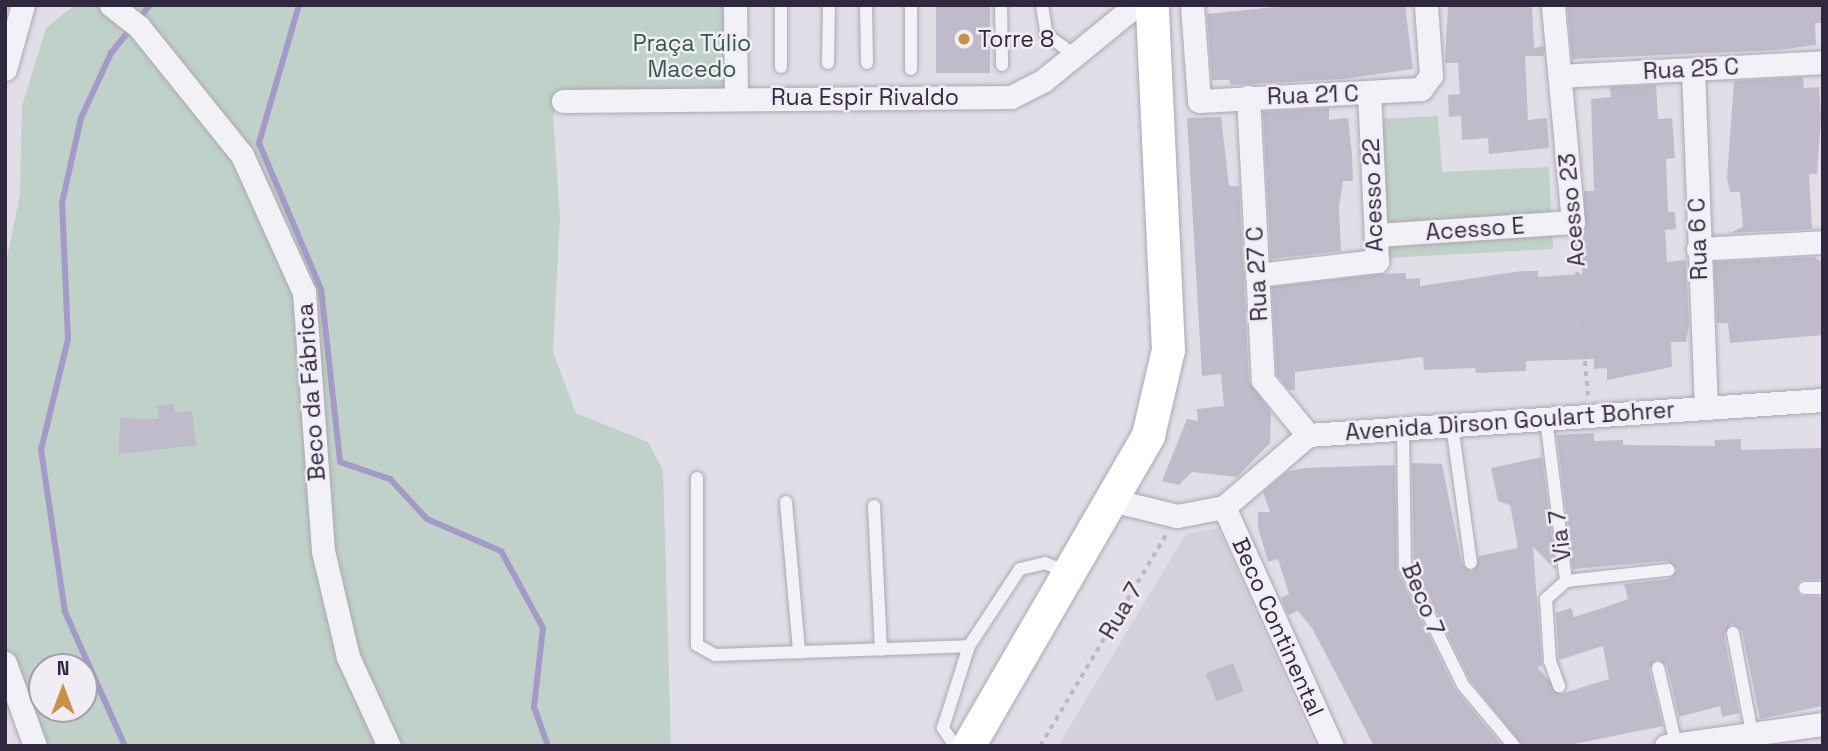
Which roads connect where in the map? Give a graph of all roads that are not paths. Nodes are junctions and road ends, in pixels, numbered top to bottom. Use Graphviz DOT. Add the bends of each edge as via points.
graph roads {
  1 [pos="23,5"];
  2 [pos="111,5"];
  3 [pos="735,5"];
  4 [pos="781,5"];
  5 [pos="829,5"];
  6 [pos="866,5"];
  7 [pos="911,5"];
  8 [pos="1001,5"];
  9 [pos="1042,5"];
  10 [pos="1136,5"];
  11 [pos="1152,5"];
  12 [pos="1192,5"];
  13 [pos="1426,5"];
  14 [pos="1553,5"];
  15 [pos="1075,55"];
  16 [pos="1823,62"];
  17 [pos="828,63"];
  18 [pos="867,63"];
  19 [pos="1002,65"];
  20 [pos="781,67"];
  21 [pos="5,69"];
  22 [pos="911,69"];
  23 [pos="1693,70"];
  24 [pos="1560,76"];
  25 [pos="1369,93"];
  26 [pos="736,97"];
  27 [pos="1248,97"];
  28 [pos="563,101"];
  29 [pos="1573,222"];
  30 [pos="1377,235"];
  31 [pos="1823,242"];
  32 [pos="1698,249"];
  33 [pos="1257,275"];
  34 [pos="1823,400"];
  35 [pos="1706,408"];
  36 [pos="1546,418"];
  37 [pos="1452,425"];
  38 [pos="1404,428"];
  39 [pos="1308,435"];
  40 [pos="697,478"];
  41 [pos="1111,500"];
  42 [pos="786,502"];
  43 [pos="874,506"];
  44 [pos="1224,508"];
  45 [pos="1471,563"];
  46 [pos="1668,570"];
  47 [pos="1070,574"];
  48 [pos="1566,581"];
  49 [pos="1805,588"];
  50 [pos="1823,588"];
  51 [pos="1733,633"];
  52 [pos="969,646"];
  53 [pos="881,650"];
  54 [pos="799,652"];
  55 [pos="5,663"];
  56 [pos="1658,668"];
  57 [pos="1559,687"];
  58 [pos="1823,724"];
  59 [pos="1752,734"];
  60 [pos="971,741"];
  61 [pos="1671,745"];
  62 [pos="36,746"];
  63 [pos="389,746"];
  64 [pos="1332,746"];
  65 [pos="1514,746"];
  1 -- 21 [label="street"];
  2 -- 63 [label="street, Beco da Fábrica" via="135,24 242,155 304,292 323,551 348,657"];
  3 -- 26 [label="street"];
  4 -- 20 [label="lane"];
  5 -- 17 [label="lane"];
  6 -- 18 [label="lane"];
  7 -- 22 [label="lane"];
  8 -- 19 [label="lane"];
  9 -- 15 [label="lane" via="1046,35"];
  10 -- 15 [label="street, Rua Espir Rivaldo"];
  11 -- 41 [label="street" via="1168,350 1148,435"];
  12 -- 27 [label="street, Rua 21 C" via="1196,100"];
  13 -- 25 [label="street, Rua 21 C" via="1429,84"];
  14 -- 24 [label="street, Acesso 23"];
  15 -- 26 [label="street, Rua Espir Rivaldo" via="1011,97"];
  16 -- 23 [label="street, Rua 25 C"];
  23 -- 24 [label="street, Rua 25 C"];
  23 -- 32 [label="street, Rua 6 C"];
  24 -- 29 [label="street, Acesso 23"];
  25 -- 27 [label="street, Rua 21 C"];
  25 -- 30 [label="street, Acesso 22"];
  26 -- 28 [label="street, Rua Espir Rivaldo"];
  27 -- 33 [label="street, Rua 27 C"];
  29 -- 30 [label="street, Acesso E"];
  30 -- 33 [label="street, Acesso 22" via="1377,261 1369,266"];
  31 -- 32 [label="street"];
  32 -- 35 [label="street, Rua 6 C"];
  33 -- 39 [label="street, Rua 27 C" via="1263,380"];
  34 -- 35 [label="street, Avenida Dirson Goulart Bohrer"];
  35 -- 36 [label="street, Avenida Dirson Goulart Bohrer"];
  36 -- 37 [label="street, Avenida Dirson Goulart Bohrer"];
  36 -- 48 [label="lane, Via 7"];
  37 -- 38 [label="street, Avenida Dirson Goulart Bohrer"];
  37 -- 45 [label="lane"];
  38 -- 39 [label="street, Avenida Dirson Goulart Bohrer"];
  38 -- 65 [label="lane, Beco 7" via="1405,567 1464,685"];
  39 -- 44 [label="street"];
  40 -- 54 [label="lane" via="697,645 715,655"];
  41 -- 44 [label="street" via="1177,516"];
  41 -- 47 [label="street"];
  42 -- 54 [label="lane"];
  43 -- 53 [label="lane"];
  44 -- 64 [label="street, Beco Continental"];
  46 -- 48 [label="lane"];
  47 -- 52 [label="lane" via="1045,563 1020,569"];
  47 -- 60 [label="street"];
  48 -- 57 [label="lane, Via 7" via="1546,599 1550,661"];
  49 -- 50 [label="lane"];
  51 -- 59 [label="lane"];
  52 -- 53 [label="lane"];
  52 -- 60 [label="lane" via="943,728"];
  53 -- 54 [label="lane"];
  55 -- 62 [label="street"];
  56 -- 61 [label="lane"];
  58 -- 59 [label="street"];
  59 -- 61 [label="street"];
}
